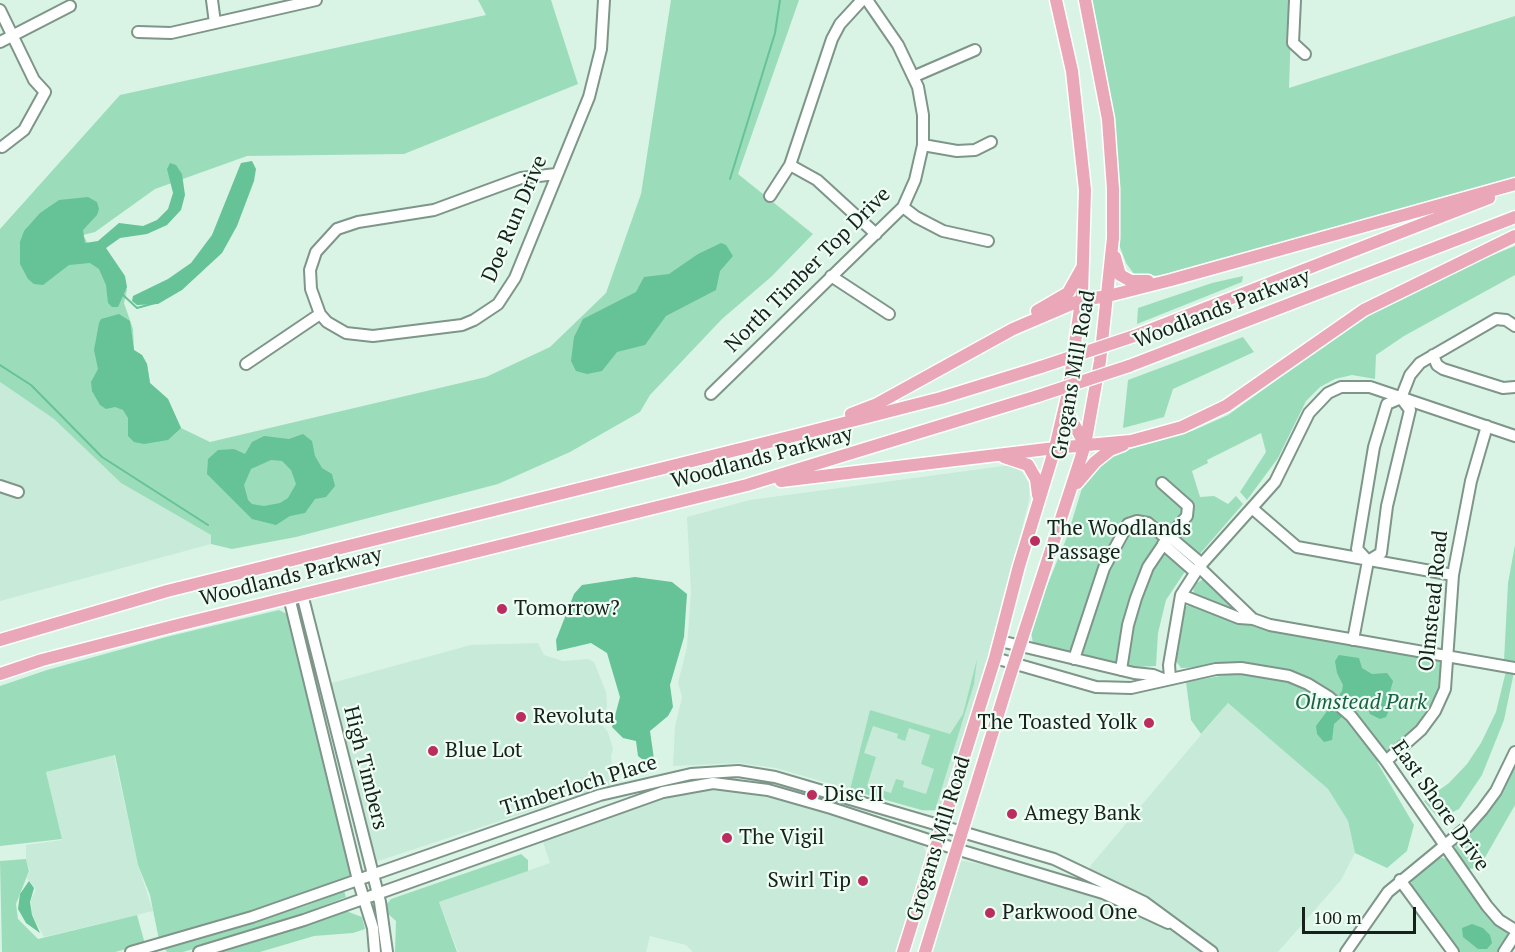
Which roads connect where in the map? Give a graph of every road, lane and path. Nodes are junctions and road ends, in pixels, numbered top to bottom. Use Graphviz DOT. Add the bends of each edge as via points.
graph roads {
  1 [pos="212,0"];
  2 [pos="316,0"];
  3 [pos="604,0"];
  4 [pos="862,0"];
  5 [pos="867,0"];
  6 [pos="1056,0"];
  7 [pos="1085,0"];
  8 [pos="1295,0"];
  9 [pos="304,1"];
  10 [pos="70,6"];
  11 [pos="0,10"];
  12 [pos="215,23"];
  13 [pos="138,32"];
  14 [pos="12,36"];
  15 [pos="0,42"];
  16 [pos="975,50"];
  17 [pos="1305,54"];
  18 [pos="915,76"];
  19 [pos="991,142"];
  20 [pos="924,145"];
  21 [pos="2,147"];
  22 [pos="790,165"];
  23 [pos="556,174"];
  24 [pos="1515,186"];
  25 [pos="770,196"];
  26 [pos="903,207"];
  27 [pos="1515,217"];
  28 [pos="876,234"];
  29 [pos="1515,236"];
  30 [pos="1113,238"];
  31 [pos="988,241"];
  32 [pos="1515,242"];
  33 [pos="1501,243"];
  34 [pos="1084,265"];
  35 [pos="831,276"];
  36 [pos="1170,280"];
  37 [pos="1108,296"];
  38 [pos="1081,300"];
  39 [pos="320,314"];
  40 [pos="889,314"];
  41 [pos="1515,326"];
  42 [pos="1013,329"];
  43 [pos="1433,356"];
  44 [pos="246,364"];
  45 [pos="1515,387"];
  46 [pos="1068,393"];
  47 [pos="711,394"];
  48 [pos="1401,398"];
  49 [pos="1487,426"];
  50 [pos="797,435"];
  51 [pos="1515,436"];
  52 [pos="1131,441"];
  53 [pos="1085,445"];
  54 [pos="1055,448"];
  55 [pos="997,455"];
  56 [pos="1162,483"];
  57 [pos="747,485"];
  58 [pos="0,486"];
  59 [pos="18,492"];
  60 [pos="1068,500"];
  61 [pos="1038,504"];
  62 [pos="1253,509"];
  63 [pos="1166,540"];
  64 [pos="1368,561"];
  65 [pos="1198,568"];
  66 [pos="1453,575"];
  67 [pos="302,594"];
  68 [pos="1181,595"];
  69 [pos="289,597"];
  70 [pos="1253,619"];
  71 [pos="0,640"];
  72 [pos="1353,640"];
  73 [pos="1000,641"];
  74 [pos="1019,646"];
  75 [pos="1449,657"];
  76 [pos="995,658"];
  77 [pos="1074,659"];
  78 [pos="1014,663"];
  79 [pos="1515,668"];
  80 [pos="1121,670"];
  81 [pos="0,674"];
  82 [pos="1167,679"];
  83 [pos="1515,752"];
  84 [pos="1386,761"];
  85 [pos="775,777"];
  86 [pos="771,790"];
  87 [pos="524,821"];
  88 [pos="942,826"];
  89 [pos="961,832"];
  90 [pos="531,839"];
  91 [pos="937,843"];
  92 [pos="1444,845"];
  93 [pos="956,849"];
  94 [pos="1071,866"];
  95 [pos="372,876"];
  96 [pos="358,880"];
  97 [pos="1400,880"];
  98 [pos="1066,882"];
  99 [pos="1101,886"];
  100 [pos="378,893"];
  101 [pos="364,898"];
  102 [pos="1515,930"];
  103 [pos="1515,935"];
  104 [pos="155,949"];
  105 [pos="131,952"];
  106 [pos="199,952"];
  107 [pos="375,952"];
  108 [pos="387,952"];
  109 [pos="903,952"];
  110 [pos="925,952"];
  111 [pos="1212,952"];
  112 [pos="1346,952"];
  113 [pos="1453,952"];
  114 [pos="1504,952"];
  1 -- 12 [label="street"];
  2 -- 9 [label="street"];
  3 -- 23 [label="street, Doe Run Drive" via="596,74"];
  4 -- 22 [label="street" via="832,39"];
  5 -- 18 [label="street, North Timber Top Drive"];
  6 -- 34 [label="main road, Grogans Mill Road" via="1072,71 1081,139"];
  7 -- 30 [label="main road, Grogans Mill Road" via="1108,119"];
  8 -- 17 [label="street" via="1293,43"];
  9 -- 12 [label="street"];
  10 -- 14 [label="street"];
  11 -- 14 [label="street"];
  12 -- 13 [label="street" via="163,34"];
  14 -- 15 [label="street"];
  14 -- 21 [label="street" via="34,80 45,92 24,130"];
  16 -- 18 [label="street"];
  18 -- 20 [label="street, North Timber Top Drive"];
  19 -- 20 [label="street" via="975,150"];
  20 -- 26 [label="street, North Timber Top Drive"];
  22 -- 25 [label="street"];
  22 -- 28 [label="street" via="817,180"];
  23 -- 39 [label="street" via="521,178 424,212 358,222 337,230 316,252 310,270 313,300"];
  23 -- 39 [label="street, Doe Run Drive" via="515,278 498,304 480,317 462,325 373,336 346,333"];
  24 -- 36 [label="main road"];
  24 -- 50 [label="main road, Woodlands Parkway, bridge" via="1134,336 941,398"];
  26 -- 28 [label="street, North Timber Top Drive"];
  26 -- 31 [label="street" via="915,218 943,231"];
  27 -- 57 [label="main road, Woodlands Parkway, bridge" via="1129,366"];
  28 -- 35 [label="street, North Timber Top Drive"];
  29 -- 33 [label="main road"];
  30 -- 36 [label="main road" via="1120,275 1131,281"];
  30 -- 37 [label="main road, Grogans Mill Road"];
  32 -- 33 [label="street"];
  33 -- 52 [label="main road" via="1364,310 1212,414"];
  34 -- 38 [label="main road, Grogans Mill Road"];
  34 -- 42 [label="main road" via="1068,292"];
  35 -- 40 [label="street"];
  35 -- 47 [label="street, North Timber Top Drive"];
  36 -- 37 [label="main road"];
  37 -- 38 [label="main road"];
  37 -- 53 [label="main road, Grogans Mill Road"];
  38 -- 42 [label="main road"];
  38 -- 46 [label="main road, Grogans Mill Road"];
  39 -- 44 [label="street"];
  41 -- 43 [label="street" via="1496,319"];
  42 -- 50 [label="main road" via="877,404"];
  43 -- 45 [label="street" via="1443,369 1503,388"];
  43 -- 48 [label="street" via="1410,375"];
  46 -- 53 [label="main road" via="1068,412"];
  46 -- 54 [label="main road, Grogans Mill Road"];
  48 -- 49 [label="street"];
  48 -- 62 [label="street" via="1370,387 1341,387 1328,393 1309,413 1275,482"];
  48 -- 64 [label="street" via="1410,410 1381,553"];
  48 -- 64 [label="street" via="1387,404 1374,447 1357,549"];
  49 -- 51 [label="street"];
  49 -- 66 [label="street, Olmstead Road" via="1471,481"];
  50 -- 71 [label="main road, Woodlands Parkway" via="167,591"];
  52 -- 53 [label="main road"];
  52 -- 60 [label="main road" via="1095,462"];
  53 -- 54 [label="main road"];
  53 -- 60 [label="main road, Grogans Mill Road"];
  54 -- 55 [label="main road"];
  54 -- 61 [label="main road, Grogans Mill Road"];
  55 -- 57 [label="main road"];
  55 -- 61 [label="main road" via="1020,461 1033,471"];
  56 -- 63 [label="street" via="1190,511"];
  57 -- 67 [label="main road, Woodlands Parkway"];
  58 -- 59 [label="street"];
  60 -- 74 [label="main road, Grogans Mill Road"];
  61 -- 73 [label="main road, Grogans Mill Road"];
  62 -- 64 [label="street" via="1297,547"];
  62 -- 65 [label="street"];
  63 -- 65 [label="street"];
  63 -- 77 [label="street" via="1148,523 1137,520 1128,524 1104,568"];
  63 -- 80 [label="street" via="1148,567 1136,598"];
  64 -- 66 [label="street"];
  64 -- 72 [label="street"];
  65 -- 68 [label="street"];
  65 -- 70 [label="street"];
  66 -- 75 [label="street, Olmstead Road"];
  67 -- 69 [label="main road, Woodlands Parkway"];
  67 -- 95 [label="street, High Timbers"];
  68 -- 70 [label="street" via="1239,618"];
  68 -- 82 [label="street"];
  69 -- 81 [label="main road, Woodlands Parkway"];
  69 -- 96 [label="street, High Timbers"];
  70 -- 72 [label="street"];
  72 -- 75 [label="street"];
  73 -- 74 [label="street, East Shore Drive"];
  73 -- 76 [label="main road, Grogans Mill Road"];
  74 -- 77 [label="street, East Shore Drive"];
  74 -- 78 [label="main road, Grogans Mill Road"];
  75 -- 79 [label="street"];
  75 -- 84 [label="street, Olmstead Road" via="1445,689 1435,711 1406,746"];
  76 -- 78 [label="street, East Shore Drive"];
  76 -- 88 [label="main road, Grogans Mill Road"];
  77 -- 80 [label="street, East Shore Drive"];
  78 -- 82 [label="street, East Shore Drive" via="1096,687 1131,688"];
  78 -- 89 [label="main road, Grogans Mill Road"];
  80 -- 82 [label="street, East Shore Drive"];
  82 -- 84 [label="street, East Shore Drive" via="1216,669 1264,670 1289,676 1329,697 1351,717"];
  83 -- 92 [label="street" via="1482,810"];
  84 -- 92 [label="street, East Shore Drive"];
  85 -- 86 [label="street"];
  85 -- 87 [label="street, Timberloch Place" via="738,771 691,774 619,790"];
  85 -- 88 [label="street, Timberloch Place"];
  86 -- 90 [label="street, Timberloch Place" via="713,783 677,788"];
  86 -- 91 [label="street, Timberloch Place"];
  87 -- 90 [label="street"];
  87 -- 95 [label="street, Timberloch Place"];
  88 -- 89 [label="street, Timberloch Place"];
  88 -- 91 [label="main road, Grogans Mill Road"];
  89 -- 93 [label="main road, Grogans Mill Road"];
  89 -- 94 [label="street, Timberloch Place"];
  90 -- 100 [label="street, Timberloch Place"];
  91 -- 93 [label="street, Timberloch Place"];
  91 -- 109 [label="main road, Grogans Mill Road"];
  92 -- 97 [label="street"];
  92 -- 102 [label="street, East Shore Drive" via="1490,911"];
  93 -- 98 [label="street, Timberloch Place"];
  93 -- 110 [label="main road, Grogans Mill Road"];
  94 -- 98 [label="street"];
  94 -- 99 [label="street, Timberloch Place"];
  95 -- 96 [label="street, Timberloch Place"];
  95 -- 100 [label="street, High Timbers"];
  96 -- 101 [label="street, High Timbers"];
  96 -- 104 [label="street, Timberloch Place"];
  97 -- 112 [label="street"];
  97 -- 113 [label="street"];
  98 -- 99 [label="street, Timberloch Place"];
  99 -- 111 [label="street, Timberloch Place" via="1172,924"];
  100 -- 101 [label="street, Timberloch Place"];
  100 -- 108 [label="street, High Timbers"];
  101 -- 106 [label="street, Timberloch Place"];
  101 -- 107 [label="street, High Timbers"];
  103 -- 114 [label="street"];
  104 -- 105 [label="street, Timberloch Place"];
}
